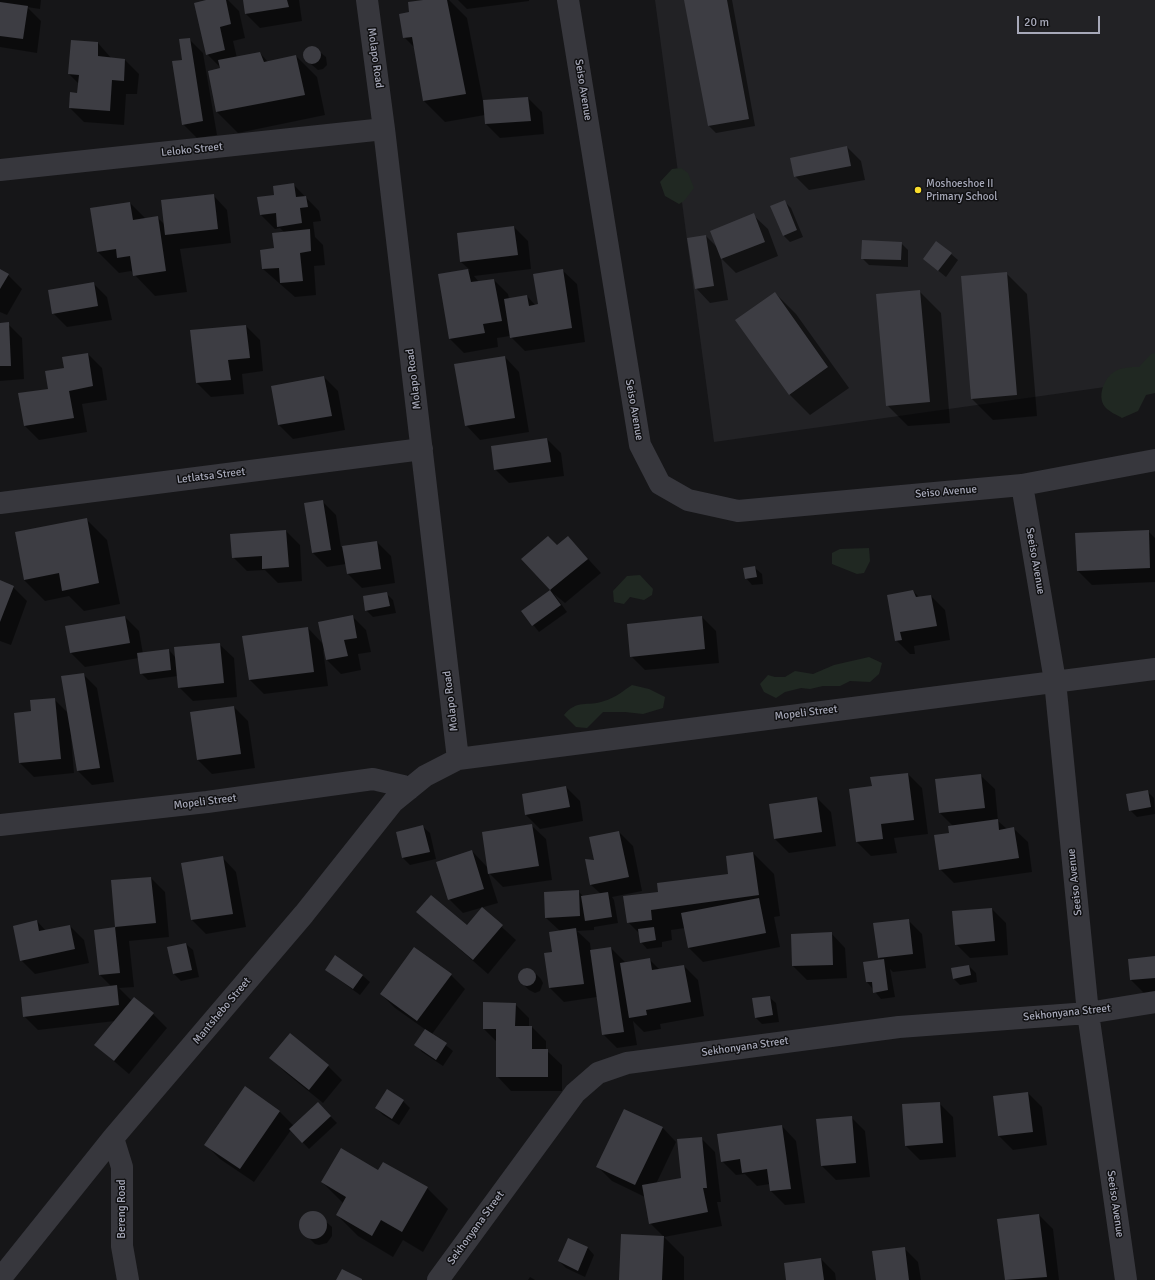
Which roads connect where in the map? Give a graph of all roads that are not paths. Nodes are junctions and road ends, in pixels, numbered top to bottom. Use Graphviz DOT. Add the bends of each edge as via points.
graph roads {
  1 [pos="367,0"];
  2 [pos="568,0"];
  3 [pos="384,129"];
  4 [pos="0,170"];
  5 [pos="422,448"];
  6 [pos="1155,460"];
  7 [pos="1022,485"];
  8 [pos="0,503"];
  9 [pos="1155,669"];
  10 [pos="1055,681"];
  11 [pos="458,759"];
  12 [pos="409,789"];
  13 [pos="0,825"];
  14 [pos="1155,1002"];
  15 [pos="1088,1013"];
  16 [pos="113,1138"];
  17 [pos="0,1279"];
  18 [pos="128,1280"];
  19 [pos="438,1280"];
  20 [pos="1126,1280"];
  1 -- 3 [label="street, Molapo Road"];
  2 -- 7 [label="street, Seiso Avenue" via="640,445 660,484 688,500 738,511"];
  3 -- 4 [label="street, Leloko Street"];
  3 -- 5 [label="street, Molapo Road"];
  5 -- 8 [label="street, Letlatsa Street"];
  5 -- 11 [label="street, Molapo Road"];
  6 -- 7 [label="street, Seiso Avenue"];
  7 -- 10 [label="street, Seeiso Avenue"];
  9 -- 10 [label="street, Mopeli Street"];
  10 -- 11 [label="street, Mopeli Street"];
  10 -- 15 [label="street, Seeiso Avenue"];
  11 -- 12 [label="street, Mantshebo Street" via="425,776"];
  12 -- 13 [label="street, Mopeli Street" via="373,779 207,802"];
  12 -- 16 [label="street, Mantshebo Street" via="393,802 304,914"];
  14 -- 15 [label="street, Sekhonyana Street"];
  15 -- 19 [label="street, Sekhonyana Street" via="899,1027 627,1063 598,1073 575,1093"];
  15 -- 20 [label="street, Seeiso Avenue"];
  16 -- 17 [label="street, Mantshebo Street"];
  16 -- 18 [label="street, Bereng Road" via="122,1167 122,1246"];
}
